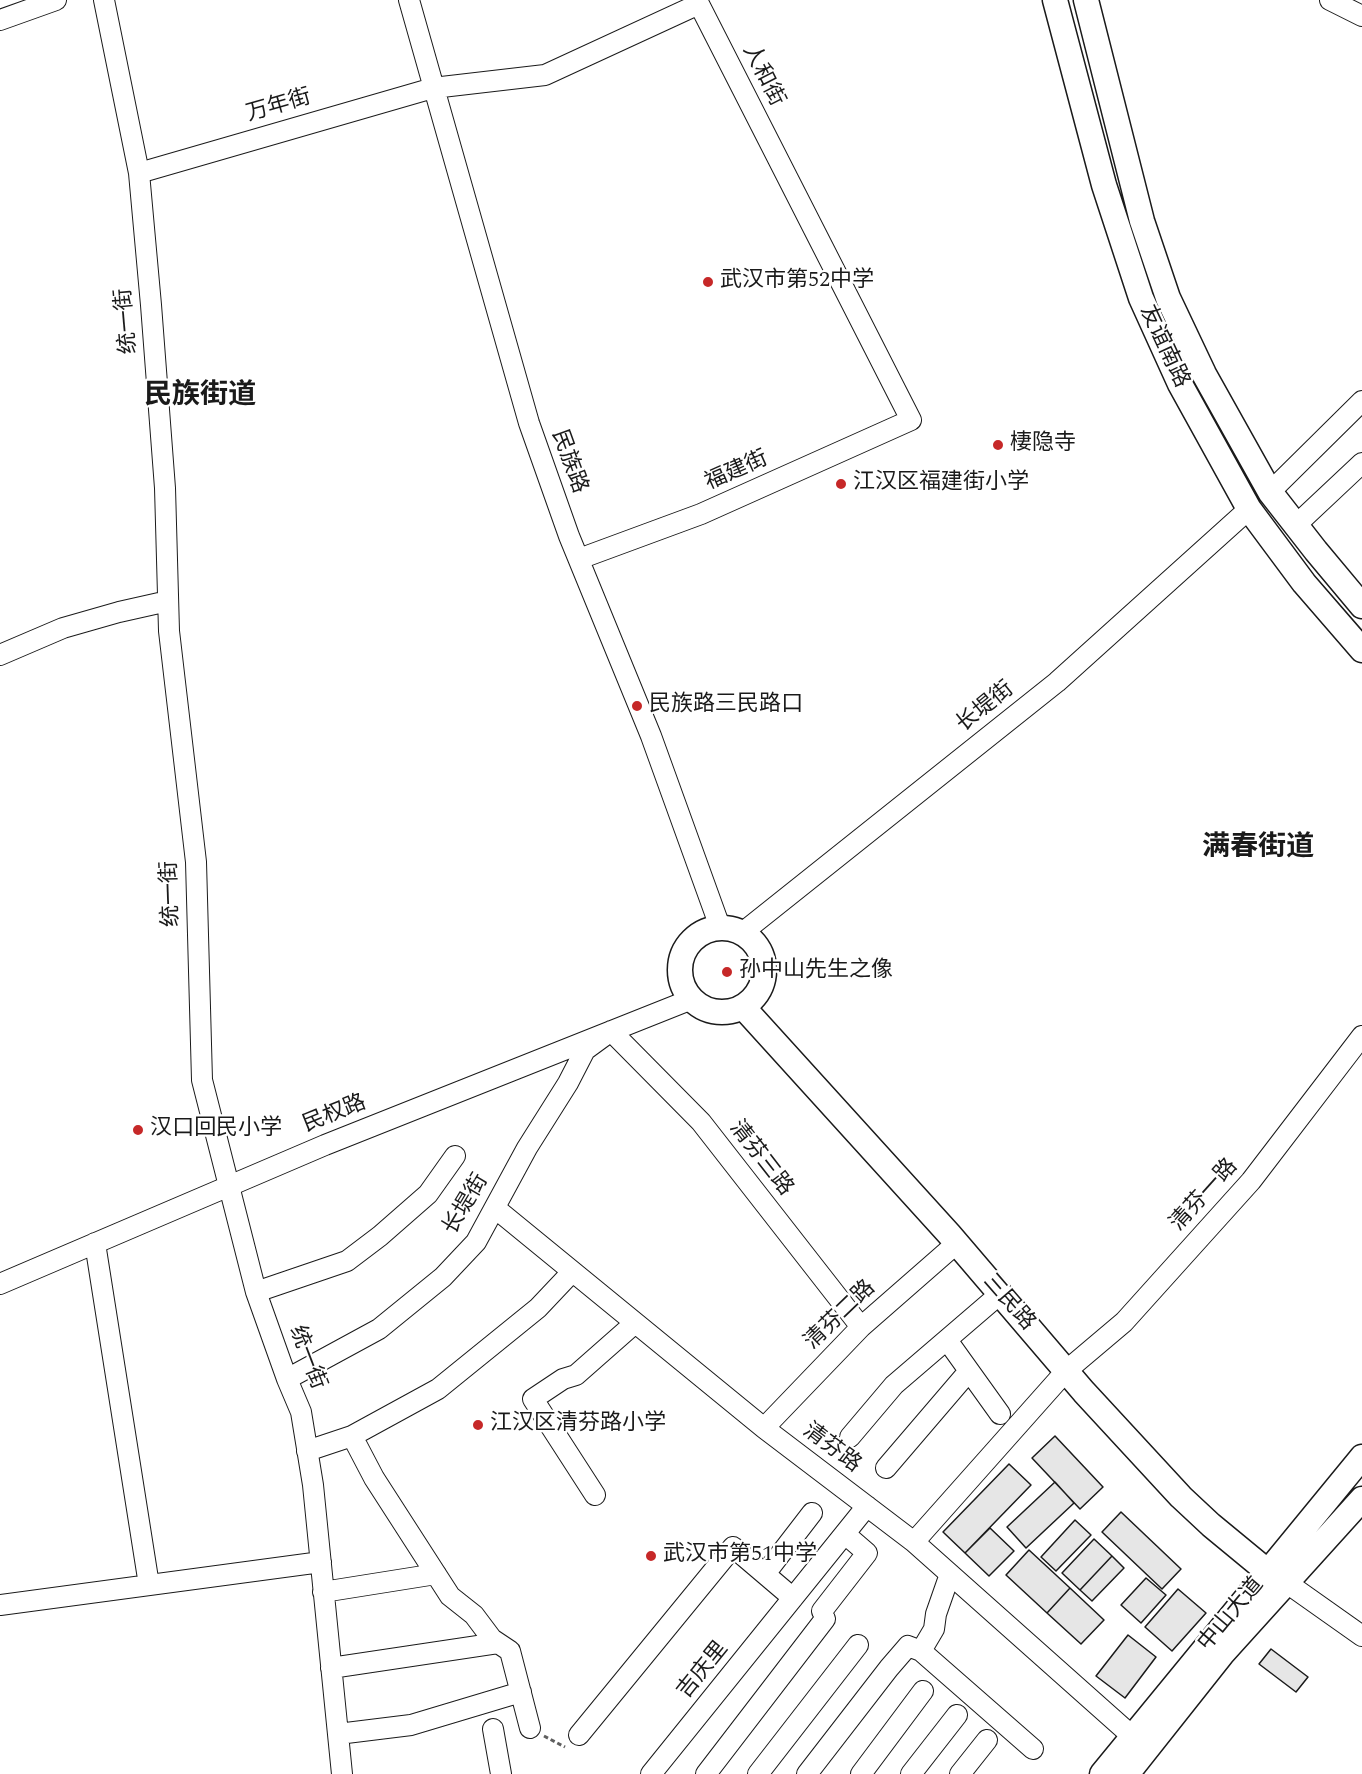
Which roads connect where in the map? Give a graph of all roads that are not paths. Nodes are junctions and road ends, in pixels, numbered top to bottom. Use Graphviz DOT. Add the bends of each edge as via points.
graph roads {
  1 [pos="56,0"];
  2 [pos="104,0"];
  3 [pos="409,0"];
  4 [pos="1055,0"];
  5 [pos="1086,0"];
  6 [pos="702,2"];
  7 [pos="0,20"];
  8 [pos="433,88"];
  9 [pos="139,173"];
  10 [pos="1362,401"];
  11 [pos="911,420"];
  12 [pos="1362,463"];
  13 [pos="1270,492"];
  14 [pos="1249,509"];
  15 [pos="1296,525"];
  16 [pos="579,559"];
  17 [pos="168,601"];
  18 [pos="1362,606"];
  19 [pos="1362,650"];
  20 [pos="0,655"];
  21 [pos="731,930"];
  22 [pos="692,999"];
  23 [pos="743,1007"];
  24 [pos="611,1031"];
  25 [pos="1362,1036"];
  26 [pos="454,1156"];
  27 [pos="231,1185"];
  28 [pos="495,1208"];
  29 [pos="94,1244"];
  30 [pos="957,1244"];
  31 [pos="572,1272"];
  32 [pos="0,1284"];
  33 [pos="256,1292"];
  34 [pos="1000,1294"];
  35 [pos="635,1323"];
  36 [pos="861,1327"];
  37 [pos="947,1340"];
  38 [pos="969,1371"];
  39 [pos="1066,1371"];
  40 [pos="287,1379"];
  41 [pos="1000,1414"];
  42 [pos="764,1428"];
  43 [pos="352,1436"];
  44 [pos="850,1437"];
  45 [pos="307,1451"];
  46 [pos="1362,1457"];
  47 [pos="886,1468"];
  48 [pos="595,1495"];
  49 [pos="1362,1499"];
  50 [pos="867,1506"];
  51 [pos="812,1513"];
  52 [pos="845,1534"];
  53 [pos="914,1542"];
  54 [pos="321,1562"];
  55 [pos="436,1574"];
  56 [pos="765,1574"];
  57 [pos="950,1574"];
  58 [pos="1277,1578"];
  59 [pos="149,1585"];
  60 [pos="324,1592"];
  61 [pos="793,1598"];
  62 [pos="0,1605"];
  63 [pos="1362,1636"];
  64 [pos="498,1643"];
  65 [pos="858,1645"];
  66 [pos="921,1652"];
  67 [pos="331,1668"];
  68 [pos="923,1691"];
  69 [pos="520,1692"];
  70 [pos="957,1715"];
  71 [pos="530,1728"];
  72 [pos="493,1729"];
  73 [pos="338,1734"];
  74 [pos="579,1735"];
  75 [pos="1132,1736"];
  76 [pos="987,1740"];
  77 [pos="1034,1749"];
  78 [pos="342,1774"];
  79 [pos="501,1774"];
  80 [pos="651,1774"];
  81 [pos="706,1774"];
  82 [pos="758,1774"];
  83 [pos="807,1774"];
  84 [pos="861,1774"];
  85 [pos="911,1774"];
  86 [pos="960,1774"];
  87 [pos="1102,1774"];
  88 [pos="1127,1774"];
  1 -- 7 [label="street"];
  2 -- 9 [label="street, 统一街"];
  3 -- 8 [label="street, 民族路"];
  4 -- 14 [label="main road, 友谊南路" via="1104,185 1141,298 1185,394"];
  5 -- 13 [label="main road, 友谊南路" via="1142,221 1168,298 1204,374"];
  6 -- 8 [label="street, 人和街" via="545,75"];
  6 -- 11 [label="street, 人和街"];
  8 -- 9 [label="street, 万年街"];
  8 -- 16 [label="street, 民族路" via="529,423"];
  9 -- 17 [label="street, 统一街" via="165,488"];
  10 -- 13 [label="street"];
  11 -- 16 [label="street, 福建街" via="701,514"];
  12 -- 15 [label="street"];
  13 -- 15 [label="main road, 友谊南路"];
  14 -- 19 [label="main road, 友谊南路" via="1304,583"];
  14 -- 21 [label="street, 长堤街" via="1057,682"];
  15 -- 18 [label="main road, 友谊南路"];
  16 -- 21 [label="street, 民族路"];
  17 -- 20 [label="street" via="63,628"];
  17 -- 27 [label="street, 统一街" via="196,862 202,1080"];
  21 -- 22 [label="main road" via="703,932 683,954 680,976 684,991"];
  21 -- 23 [label="main road" via="755,942 765,968 755,998"];
  22 -- 23 [label="main road" via="700,1007 719,1013"];
  22 -- 24 [label="street, 民权路"];
  23 -- 30 [label="main road, 三民路"];
  24 -- 27 [label="street, 民权路"];
  24 -- 28 [label="street, 长堤街" via="585,1050"];
  24 -- 36 [label="street, 清芬三路" via="701,1122"];
  25 -- 39 [label="street, 清芬一路" via="1251,1181 1124,1322"];
  26 -- 33 [label="street" via="428,1194 347,1261"];
  27 -- 29 [label="street, 民权路"];
  27 -- 33 [label="street, 统一街"];
  28 -- 31 [label="street, 清芬路"];
  28 -- 40 [label="street, 长堤街" via="476,1242 443,1277 379,1329"];
  29 -- 32 [label="street, 民权路"];
  29 -- 59 [label="street"];
  30 -- 34 [label="main road, 三民路"];
  30 -- 36 [label="street, 清芬二路"];
  31 -- 35 [label="street, 清芬路"];
  31 -- 43 [label="street" via="538,1308 438,1389"];
  33 -- 40 [label="street, 统一街"];
  34 -- 37 [label="street"];
  34 -- 39 [label="main road, 三民路"];
  35 -- 42 [label="street, 清芬路"];
  35 -- 48 [label="street" via="576,1375 563,1378 533,1399"];
  36 -- 42 [label="street, 清芬二路"];
  37 -- 38 [label="street"];
  37 -- 44 [label="street" via="894,1386"];
  38 -- 41 [label="street"];
  38 -- 47 [label="street"];
  39 -- 53 [label="street, 清芬一路"];
  39 -- 58 [label="main road, 三民路" via="1181,1497"];
  40 -- 45 [label="street, 统一街" via="301,1412"];
  42 -- 50 [label="street, 清芬路"];
  43 -- 45 [label="street"];
  43 -- 55 [label="street" via="374,1478"];
  45 -- 54 [label="street, 统一街"];
  46 -- 58 [label="main road, 中山大道"];
  49 -- 58 [label="main road, 中山大道"];
  50 -- 52 [label="street, 吉庆里"];
  50 -- 53 [label="street, 清芬路"];
  51 -- 56 [label="street"];
  52 -- 61 [label="street, 吉庆里"];
  52 -- 81 [label="street" via="867,1553"];
  53 -- 57 [label="street, 清芬路"];
  54 -- 59 [label="street"];
  54 -- 60 [label="street, 统一街"];
  55 -- 60 [label="street"];
  55 -- 64 [label="street" via="450,1596 474,1615"];
  56 -- 61 [label="street"];
  56 -- 74 [label="street" via="733,1547"];
  57 -- 66 [label="street" via="934,1629"];
  57 -- 75 [label="street, 清芬路"];
  58 -- 63 [label="street"];
  58 -- 75 [label="main road, 中山大道"];
  58 -- 88 [label="main road, 中山大道"];
  59 -- 62 [label="street"];
  60 -- 67 [label="street, 统一街"];
  61 -- 80 [label="street, 吉庆里"];
  64 -- 67 [label="street"];
  64 -- 69 [label="street" via="510,1651"];
  65 -- 82 [label="street"];
  66 -- 77 [label="street"];
  66 -- 83 [label="street" via="908,1646"];
  67 -- 73 [label="street, 统一街"];
  68 -- 84 [label="street"];
  69 -- 71 [label="street"];
  69 -- 73 [label="street" via="411,1725"];
  70 -- 85 [label="street"];
  72 -- 79 [label="street"];
  73 -- 78 [label="street, 统一街"];
  75 -- 87 [label="main road, 中山大道"];
  76 -- 86 [label="street"];
}
